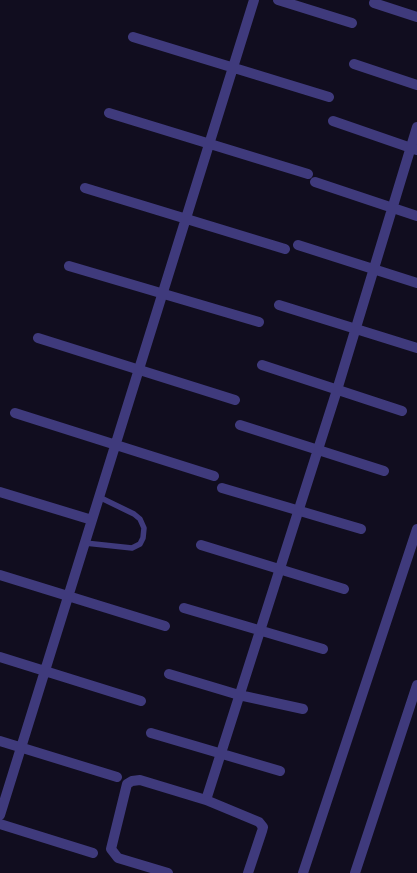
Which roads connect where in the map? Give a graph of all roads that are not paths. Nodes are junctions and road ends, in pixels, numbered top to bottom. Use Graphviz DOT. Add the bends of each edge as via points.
graph roads {
  1 [pos="254,0"];
  2 [pos="278,0"];
  3 [pos="374,3"];
  4 [pos="417,17"];
  5 [pos="352,23"];
  6 [pos="133,37"];
  7 [pos="354,64"];
  8 [pos="233,68"];
  9 [pos="417,84"];
  10 [pos="329,97"];
  11 [pos="109,113"];
  12 [pos="333,121"];
  13 [pos="417,127"];
  14 [pos="210,144"];
  15 [pos="414,148"];
  16 [pos="86,188"];
  17 [pos="392,208"];
  18 [pos="417,216"];
  19 [pos="186,219"];
  20 [pos="298,245"];
  21 [pos="285,249"];
  22 [pos="69,266"];
  23 [pos="374,270"];
  24 [pos="417,283"];
  25 [pos="163,295"];
  26 [pos="279,305"];
  27 [pos="259,322"];
  28 [pos="356,330"];
  29 [pos="38,338"];
  30 [pos="417,348"];
  31 [pos="262,365"];
  32 [pos="139,370"];
  33 [pos="337,390"];
  34 [pos="234,400"];
  35 [pos="402,411"];
  36 [pos="15,413"];
  37 [pos="240,425"];
  38 [pos="115,446"];
  39 [pos="317,450"];
  40 [pos="384,471"];
  41 [pos="214,476"];
  42 [pos="222,488"];
  43 [pos="0,492"];
  44 [pos="99,497"];
  45 [pos="298,511"];
  46 [pos="92,520"];
  47 [pos="417,529"];
  48 [pos="361,530"];
  49 [pos="85,543"];
  50 [pos="201,545"];
  51 [pos="278,570"];
  52 [pos="0,575"];
  53 [pos="344,589"];
  54 [pos="68,597"];
  55 [pos="184,608"];
  56 [pos="165,626"];
  57 [pos="261,630"];
  58 [pos="323,649"];
  59 [pos="0,657"];
  60 [pos="45,672"];
  61 [pos="169,674"];
  62 [pos="417,686"];
  63 [pos="239,695"];
  64 [pos="140,702"];
  65 [pos="303,709"];
  66 [pos="151,733"];
  67 [pos="0,741"];
  68 [pos="21,747"];
  69 [pos="221,753"];
  70 [pos="280,771"];
  71 [pos="117,777"];
  72 [pos="206,800"];
  73 [pos="0,815"];
  74 [pos="0,824"];
  75 [pos="93,853"];
  76 [pos="168,873"];
  77 [pos="248,873"];
  78 [pos="303,873"];
  79 [pos="355,873"];
  1 -- 8 [label="street"];
  2 -- 5 [label="street"];
  3 -- 4 [label="street"];
  6 -- 8 [label="street"];
  7 -- 9 [label="street"];
  8 -- 10 [label="street"];
  8 -- 14 [label="street"];
  11 -- 14 [label="street"];
  12 -- 15 [label="street"];
  13 -- 15 [label="street"];
  14 -- 17 [label="street"];
  14 -- 19 [label="street"];
  15 -- 17 [label="street"];
  16 -- 19 [label="street"];
  17 -- 18 [label="street"];
  17 -- 23 [label="street"];
  19 -- 21 [label="street"];
  19 -- 25 [label="street"];
  20 -- 23 [label="street"];
  22 -- 25 [label="street"];
  23 -- 24 [label="street"];
  23 -- 28 [label="street"];
  25 -- 27 [label="street"];
  25 -- 32 [label="street"];
  26 -- 28 [label="street"];
  28 -- 30 [label="street"];
  28 -- 33 [label="street"];
  29 -- 32 [label="street"];
  31 -- 33 [label="street"];
  32 -- 34 [label="street"];
  32 -- 38 [label="street"];
  33 -- 35 [label="street"];
  33 -- 39 [label="street"];
  36 -- 38 [label="street"];
  37 -- 39 [label="street"];
  38 -- 41 [label="street"];
  38 -- 44 [label="street"];
  39 -- 40 [label="street"];
  39 -- 45 [label="street"];
  42 -- 45 [label="street"];
  43 -- 46 [label="street"];
  44 -- 46 [label="street"];
  44 -- 49 [label="lane" via="140,519 144,528 143,538 140,544 132,548"];
  45 -- 48 [label="street"];
  45 -- 51 [label="street"];
  46 -- 49 [label="street"];
  47 -- 78 [label="street"];
  49 -- 54 [label="street"];
  50 -- 51 [label="street"];
  51 -- 53 [label="street"];
  51 -- 57 [label="street"];
  52 -- 54 [label="street"];
  54 -- 56 [label="street"];
  54 -- 60 [label="street"];
  55 -- 57 [label="street"];
  57 -- 58 [label="street"];
  57 -- 63 [label="street"];
  59 -- 60 [label="street"];
  60 -- 64 [label="street"];
  60 -- 68 [label="street"];
  61 -- 63 [label="street"];
  62 -- 79 [label="street"];
  63 -- 65 [label="street"];
  63 -- 69 [label="street"];
  66 -- 69 [label="street"];
  67 -- 68 [label="street"];
  68 -- 71 [label="street"];
  68 -- 73 [label="street"];
  69 -- 70 [label="street"];
  69 -- 72 [label="street"];
  72 -- 76 [label="street" via="140,780 127,784 111,848 118,858"];
  72 -- 77 [label="street" via="261,824 262,831"];
  74 -- 75 [label="street"];
}
